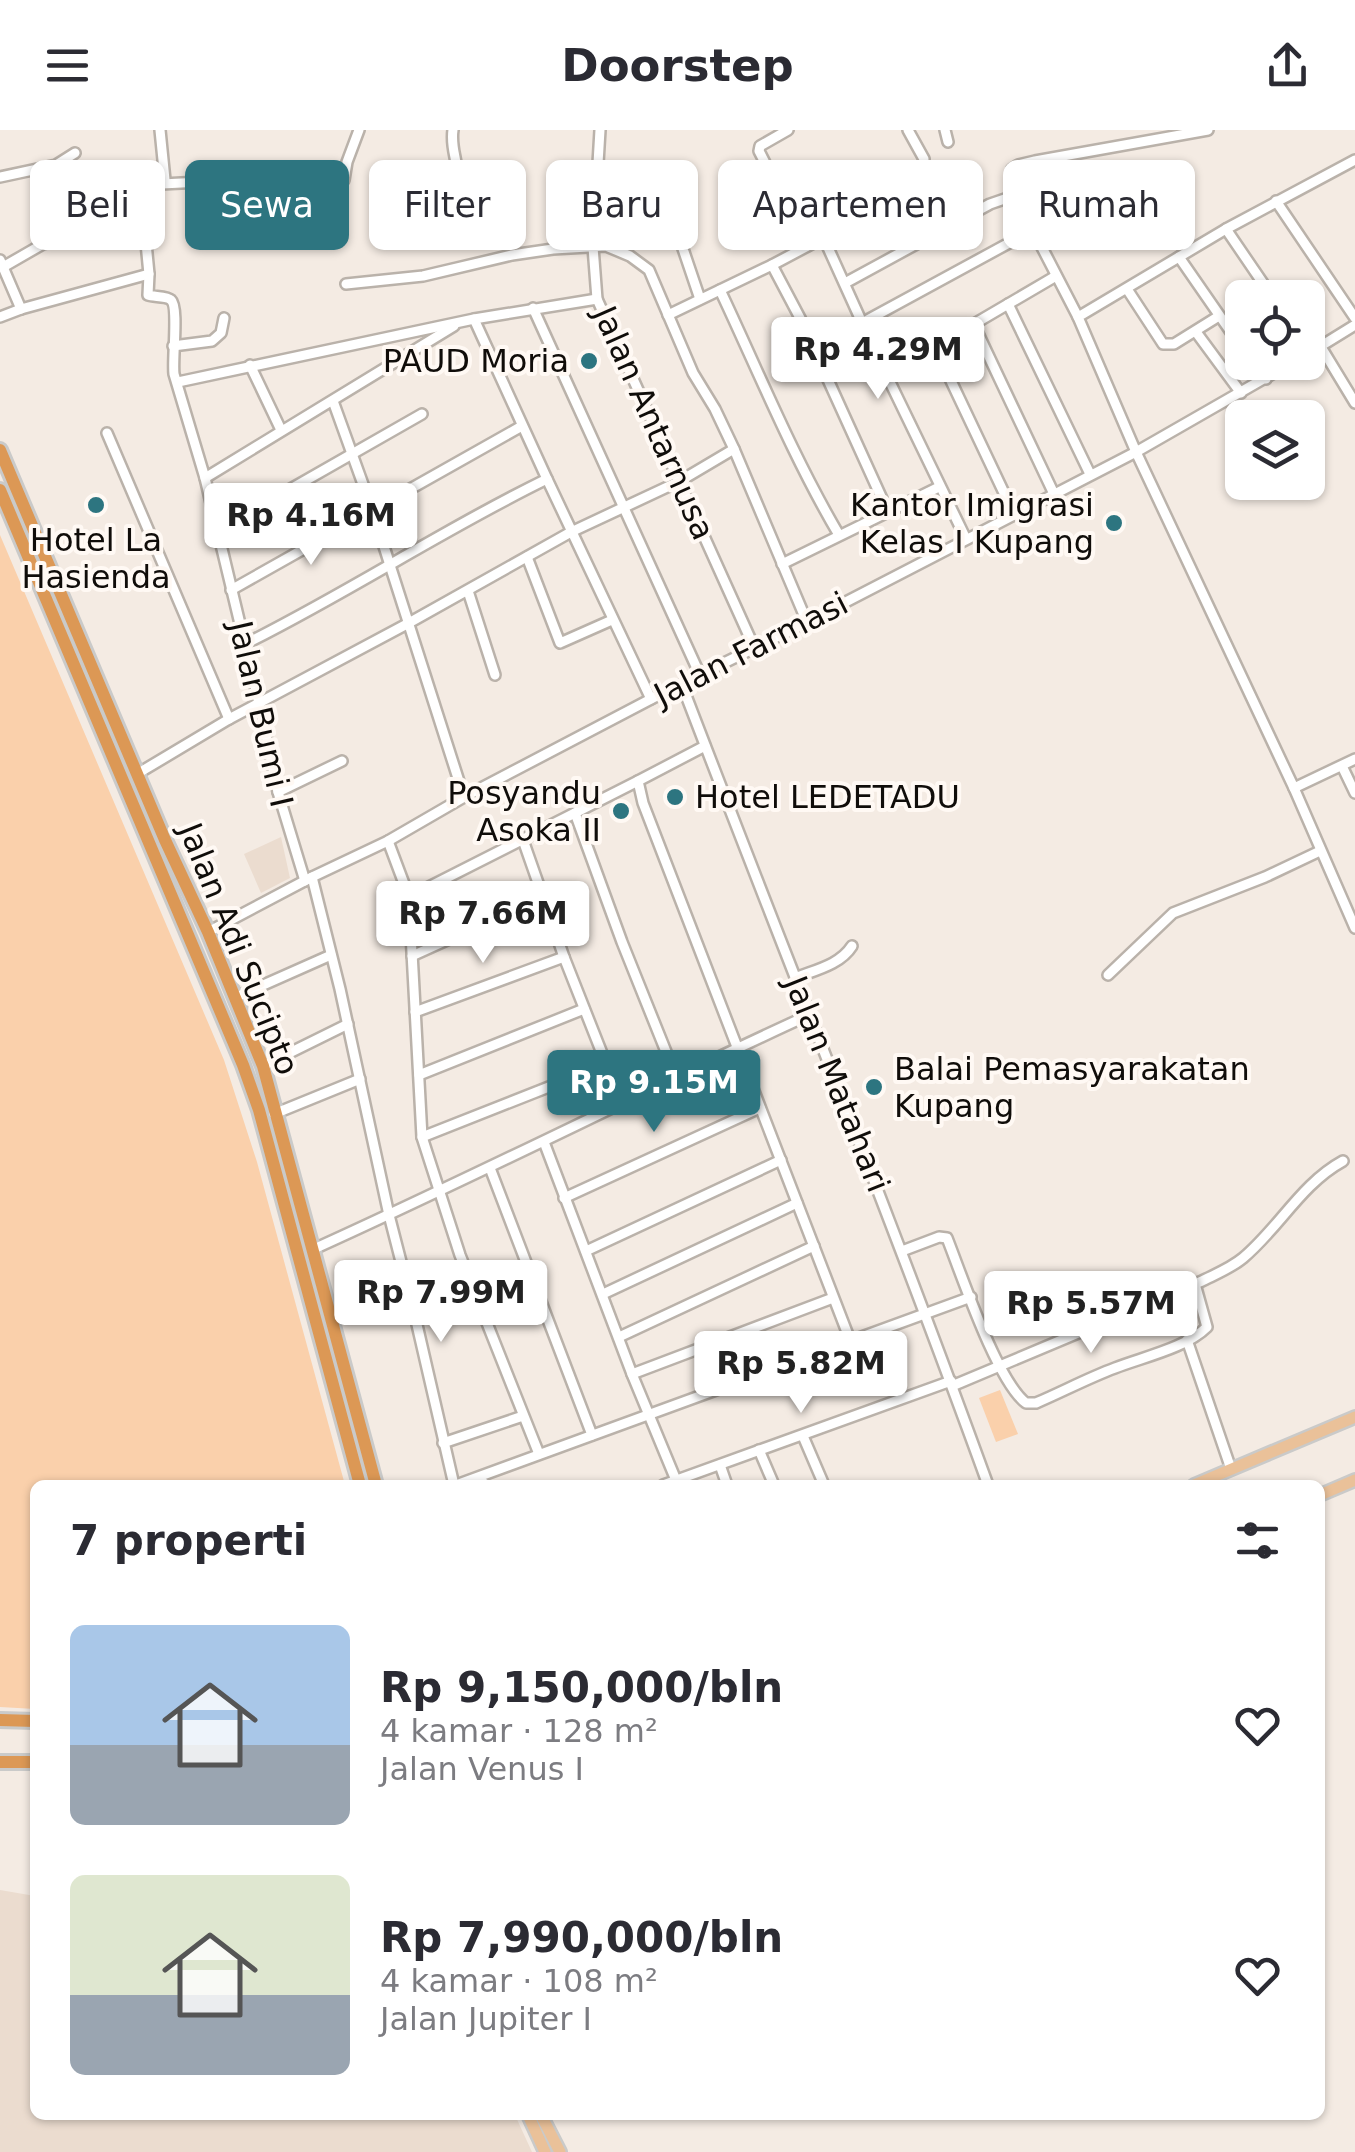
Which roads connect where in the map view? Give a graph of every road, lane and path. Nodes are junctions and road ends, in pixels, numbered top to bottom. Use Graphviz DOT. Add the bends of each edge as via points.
graph roads {
  1 [pos="160,130"];
  2 [pos="359,130"];
  3 [pos="453,130"];
  4 [pos="600,130"];
  5 [pos="788,130"];
  6 [pos="908,130"];
  7 [pos="944,130"];
  8 [pos="1208,130"];
  9 [pos="948,142"];
  10 [pos="75,153"];
  11 [pos="164,160"];
  12 [pos="456,160"];
  13 [pos="598,160"];
  14 [pos="763,160"];
  15 [pos="924,160"];
  16 [pos="1040,160"];
  17 [pos="1355,160"];
  18 [pos="0,178"];
  19 [pos="165,184"];
  20 [pos="1003,200"];
  21 [pos="1276,201"];
  22 [pos="1226,229"];
  23 [pos="1003,247"];
  24 [pos="30,250"];
  25 [pos="147,250"];
  26 [pos="565,250"];
  27 [pos="592,250"];
  28 [pos="616,250"];
  29 [pos="684,250"];
  30 [pos="800,250"];
  31 [pos="828,250"];
  32 [pos="1044,250"];
  33 [pos="1179,257"];
  34 [pos="2,264"];
  35 [pos="772,265"];
  36 [pos="149,274"];
  37 [pos="1056,276"];
  38 [pos="1261,280"];
  39 [pos="845,283"];
  40 [pos="346,284"];
  41 [pos="1127,289"];
  42 [pos="720,290"];
  43 [pos="596,299"];
  44 [pos="700,300"];
  45 [pos="1008,304"];
  46 [pos="533,308"];
  47 [pos="21,309"];
  48 [pos="668,315"];
  49 [pos="1219,316"];
  50 [pos="0,317"];
  51 [pos="1078,317"];
  52 [pos="224,318"];
  53 [pos="474,320"];
  54 [pos="1355,322"];
  55 [pos="862,323"];
  56 [pos="458,324"];
  57 [pos="1225,324"];
  58 [pos="974,326"];
  59 [pos="1196,332"];
  60 [pos="1325,342"];
  61 [pos="173,346"];
  62 [pos="935,347"];
  63 [pos="250,365"];
  64 [pos="1325,366"];
  65 [pos="887,375"];
  66 [pos="1263,380"];
  67 [pos="178,382"];
  68 [pos="1241,394"];
  69 [pos="332,401"];
  70 [pos="1355,403"];
  71 [pos="422,414"];
  72 [pos="522,426"];
  73 [pos="280,430"];
  74 [pos="107,433"];
  75 [pos="734,449"];
  76 [pos="0,450"];
  77 [pos="1136,452"];
  78 [pos="353,454"];
  79 [pos="1090,474"];
  80 [pos="205,478"];
  81 [pos="548,480"];
  82 [pos="680,480"];
  83 [pos="939,486"];
  84 [pos="0,490"];
  85 [pos="1054,494"];
  86 [pos="626,506"];
  87 [pos="373,512"];
  88 [pos="888,512"];
  89 [pos="1014,514"];
  90 [pos="218,530"];
  91 [pos="571,532"];
  92 [pos="839,536"];
  93 [pos="966,539"];
  94 [pos="527,557"];
  95 [pos="390,564"];
  96 [pos="782,564"];
  97 [pos="43,572"];
  98 [pos="231,590"];
  99 [pos="468,591"];
  100 [pos="612,620"];
  101 [pos="807,622"];
  102 [pos="407,624"];
  103 [pos="245,644"];
  104 [pos="754,647"];
  105 [pos="495,675"];
  106 [pos="700,675"];
  107 [pos="682,686"];
  108 [pos="651,699"];
  109 [pos="259,703"];
  110 [pos="229,719"];
  111 [pos="705,746"];
  112 [pos="1355,758"];
  113 [pos="342,761"];
  114 [pos="1342,766"];
  115 [pos="138,774"];
  116 [pos="638,781"];
  117 [pos="1294,788"];
  118 [pos="278,792"];
  119 [pos="1355,793"];
  120 [pos="464,798"];
  121 [pos="575,813"];
  122 [pos="523,840"];
  123 [pos="388,841"];
  124 [pos="1320,852"];
  125 [pos="308,879"];
  126 [pos="409,897"];
  127 [pos="542,897"];
  128 [pos="1352,913"];
  129 [pos="1355,928"];
  130 [pos="208,932"];
  131 [pos="852,946"];
  132 [pos="331,955"];
  133 [pos="412,956"];
  134 [pos="564,957"];
  135 [pos="1108,975"];
  136 [pos="795,978"];
  137 [pos="234,998"];
  138 [pos="584,1010"];
  139 [pos="415,1012"];
  140 [pos="809,1015"];
  141 [pos="348,1024"];
  142 [pos="738,1047"];
  143 [pos="607,1064"];
  144 [pos="263,1066"];
  145 [pos="419,1075"];
  146 [pos="677,1078"];
  147 [pos="360,1079"];
  148 [pos="622,1104"];
  149 [pos="760,1108"];
  150 [pos="274,1114"];
  151 [pos="422,1137"];
  152 [pos="544,1142"];
  153 [pos="781,1160"];
  154 [pos="1344,1161"];
  155 [pos="490,1168"];
  156 [pos="438,1192"];
  157 [pos="564,1198"];
  158 [pos="300,1202"];
  159 [pos="797,1203"];
  160 [pos="285,1209"];
  161 [pos="389,1216"];
  162 [pos="814,1246"];
  163 [pos="314,1250"];
  164 [pos="586,1251"];
  165 [pos="902,1251"];
  166 [pos="1195,1284"];
  167 [pos="474,1289"];
  168 [pos="602,1294"];
  169 [pos="971,1297"];
  170 [pos="833,1298"];
  171 [pos="926,1312"];
  172 [pos="415,1316"];
  173 [pos="619,1338"];
  174 [pos="850,1340"];
  175 [pos="1187,1340"];
  176 [pos="1000,1367"];
  177 [pos="632,1374"];
  178 [pos="952,1384"];
  179 [pos="649,1414"];
  180 [pos="523,1416"];
  181 [pos="1355,1417"];
  182 [pos="592,1435"];
  183 [pos="803,1436"];
  184 [pos="443,1443"];
  185 [pos="760,1450"];
  186 [pos="539,1454"];
  187 [pos="720,1464"];
  188 [pos="1231,1469"];
  189 [pos="359,1480"];
  190 [pos="375,1480"];
  191 [pos="454,1480"];
  192 [pos="469,1480"];
  193 [pos="676,1480"];
  194 [pos="684,1480"];
  195 [pos="725,1480"];
  196 [pos="772,1480"];
  197 [pos="822,1480"];
  198 [pos="986,1480"];
  199 [pos="1206,1480"];
  200 [pos="1355,1480"];
  201 [pos="1325,1493"];
  202 [pos="0,1720"];
  203 [pos="30,1721"];
  204 [pos="0,1762"];
  205 [pos="30,1762"];
  206 [pos="530,2120"];
  207 [pos="544,2120"];
  208 [pos="545,2152"];
  209 [pos="560,2152"];
  1 -- 11 [label="street"];
  2 -- 19 [label="street" via="338,185"];
  3 -- 12 [label="street"];
  4 -- 13 [label="street, Jalan Antarnusa"];
  5 -- 14 [label="street" via="760,146"];
  6 -- 15 [label="street"];
  7 -- 9 [label="street"];
  8 -- 16 [label="street"];
  10 -- 18 [label="street" via="56,165"];
  17 -- 21 [label="street"];
  20 -- 39 [label="street"];
  21 -- 22 [label="street"];
  21 -- 54 [label="street"];
  22 -- 33 [label="street"];
  22 -- 38 [label="street"];
  23 -- 55 [label="street"];
  24 -- 34 [label="street"];
  25 -- 36 [label="street"];
  26 -- 40 [label="street"];
  27 -- 43 [label="street, Jalan Antarnusa"];
  28 -- 48 [label="street" via="649,270"];
  29 -- 44 [label="street"];
  30 -- 35 [label="street"];
  31 -- 39 [label="street"];
  32 -- 37 [label="street"];
  33 -- 41 [label="street"];
  33 -- 49 [label="street"];
  34 -- 47 [label="street"];
  35 -- 42 [label="street"];
  35 -- 88 [label="street"];
  36 -- 47 [label="street"];
  36 -- 61 [label="street, Jalan Bumi I" via="148,295 171,300 176,312"];
  37 -- 45 [label="street"];
  37 -- 51 [label="street"];
  39 -- 55 [label="street"];
  41 -- 51 [label="street"];
  41 -- 59 [label="street" via="1160,343 1174,344"];
  42 -- 44 [label="street"];
  42 -- 92 [label="street"];
  43 -- 46 [label="street"];
  43 -- 82 [label="street, Jalan Antarnusa"];
  44 -- 48 [label="street"];
  45 -- 58 [label="street"];
  45 -- 79 [label="street"];
  46 -- 53 [label="street"];
  46 -- 86 [label="street"];
  47 -- 50 [label="street"];
  48 -- 75 [label="street"];
  49 -- 57 [label="street"];
  49 -- 59 [label="street"];
  51 -- 77 [label="street"];
  52 -- 61 [label="street" via="217,338"];
  53 -- 56 [label="street"];
  53 -- 72 [label="street"];
  54 -- 60 [label="street"];
  55 -- 65 [label="street"];
  56 -- 63 [label="street"];
  56 -- 69 [label="street"];
  58 -- 62 [label="street"];
  58 -- 85 [label="street"];
  59 -- 68 [label="street"];
  61 -- 67 [label="street, Jalan Bumi I"];
  62 -- 65 [label="street"];
  62 -- 89 [label="street"];
  63 -- 67 [label="street"];
  63 -- 73 [label="street"];
  64 -- 70 [label="street"];
  65 -- 83 [label="street"];
  66 -- 68 [label="street, Jalan Farmasi"];
  67 -- 80 [label="street, Jalan Bumi I"];
  68 -- 77 [label="street, Jalan Farmasi"];
  69 -- 73 [label="street"];
  69 -- 78 [label="street"];
  71 -- 78 [label="street"];
  72 -- 81 [label="street"];
  72 -- 87 [label="street"];
  73 -- 80 [label="street"];
  74 -- 110 [label="street"];
  75 -- 82 [label="street"];
  75 -- 96 [label="street"];
  76 -- 97 [label="highway, Jalan Adi Sucipto"];
  77 -- 79 [label="street, Jalan Farmasi"];
  77 -- 117 [label="street"];
  78 -- 87 [label="street"];
  78 -- 90 [label="street"];
  79 -- 85 [label="street, Jalan Farmasi"];
  80 -- 90 [label="street, Jalan Bumi I"];
  81 -- 91 [label="street"];
  81 -- 95 [label="street"];
  82 -- 86 [label="street"];
  82 -- 104 [label="street, Jalan Antarnusa"];
  83 -- 88 [label="street"];
  83 -- 93 [label="street"];
  84 -- 97 [label="highway, Jalan Adi Sucipto"];
  85 -- 89 [label="street, Jalan Farmasi"];
  86 -- 91 [label="street"];
  86 -- 106 [label="street"];
  87 -- 95 [label="street"];
  87 -- 98 [label="street"];
  88 -- 92 [label="street"];
  89 -- 93 [label="street, Jalan Farmasi"];
  90 -- 98 [label="street, Jalan Bumi I"];
  91 -- 94 [label="street"];
  91 -- 100 [label="street"];
  92 -- 96 [label="street"];
  93 -- 101 [label="street, Jalan Farmasi"];
  94 -- 99 [label="street"];
  94 -- 100 [label="street" via="560,643"];
  95 -- 102 [label="street"];
  95 -- 103 [label="street"];
  96 -- 101 [label="street"];
  97 -- 115 [label="highway, Jalan Adi Sucipto"];
  97 -- 160 [label="highway, Jalan Adi Sucipto" via="243,1065"];
  98 -- 103 [label="street, Jalan Bumi I"];
  99 -- 102 [label="street"];
  99 -- 105 [label="street"];
  100 -- 108 [label="street"];
  101 -- 104 [label="street, Jalan Farmasi"];
  102 -- 109 [label="street"];
  102 -- 120 [label="street"];
  103 -- 109 [label="street, Jalan Bumi I"];
  104 -- 106 [label="street, Jalan Farmasi"];
  106 -- 107 [label="street, Jalan Farmasi"];
  107 -- 108 [label="street, Jalan Farmasi"];
  107 -- 111 [label="street, Jalan Matahari"];
  108 -- 120 [label="street, Jalan Farmasi"];
  109 -- 110 [label="street"];
  109 -- 118 [label="street, Jalan Bumi I"];
  110 -- 115 [label="street"];
  111 -- 116 [label="street"];
  111 -- 136 [label="street, Jalan Matahari"];
  112 -- 114 [label="street"];
  113 -- 118 [label="street"];
  114 -- 117 [label="street"];
  114 -- 119 [label="street"];
  115 -- 130 [label="highway, Jalan Adi Sucipto"];
  116 -- 121 [label="street"];
  116 -- 142 [label="street"];
  117 -- 124 [label="street"];
  118 -- 125 [label="street, Jalan Bumi I"];
  120 -- 123 [label="street, Jalan Farmasi"];
  121 -- 122 [label="street"];
  121 -- 146 [label="street"];
  122 -- 126 [label="street"];
  122 -- 127 [label="street"];
  123 -- 125 [label="street, Jalan Farmasi"];
  123 -- 126 [label="street"];
  124 -- 128 [label="street"];
  124 -- 135 [label="street" via="1173,912"];
  125 -- 130 [label="street, Jalan Farmasi"];
  125 -- 132 [label="street, Jalan Bumi I"];
  126 -- 133 [label="street"];
  127 -- 133 [label="street"];
  127 -- 134 [label="street"];
  128 -- 129 [label="street"];
  130 -- 137 [label="highway, Jalan Adi Sucipto"];
  131 -- 136 [label="street" via="835,962"];
  132 -- 137 [label="street"];
  132 -- 141 [label="street, Jalan Bumi I"];
  133 -- 139 [label="street"];
  134 -- 138 [label="street"];
  134 -- 139 [label="street"];
  136 -- 140 [label="street, Jalan Matahari"];
  137 -- 144 [label="highway, Jalan Adi Sucipto"];
  138 -- 143 [label="street"];
  138 -- 145 [label="street"];
  139 -- 145 [label="street"];
  140 -- 142 [label="street"];
  140 -- 165 [label="street, Jalan Matahari"];
  141 -- 144 [label="street"];
  141 -- 147 [label="street, Jalan Bumi I"];
  142 -- 146 [label="street"];
  142 -- 149 [label="street"];
  143 -- 148 [label="street"];
  143 -- 151 [label="street"];
  144 -- 150 [label="highway, Jalan Adi Sucipto"];
  145 -- 151 [label="street"];
  146 -- 148 [label="street"];
  147 -- 150 [label="street"];
  147 -- 161 [label="street, Jalan Bumi I"];
  148 -- 152 [label="street"];
  149 -- 153 [label="street"];
  149 -- 157 [label="street"];
  150 -- 158 [label="highway, Jalan Adi Sucipto"];
  151 -- 156 [label="street"];
  152 -- 155 [label="street"];
  152 -- 157 [label="street"];
  153 -- 159 [label="street"];
  153 -- 164 [label="street"];
  154 -- 166 [label="street" via="1314,1180 1242,1260"];
  155 -- 156 [label="street"];
  155 -- 182 [label="street"];
  156 -- 161 [label="street"];
  156 -- 167 [label="street"];
  157 -- 164 [label="street"];
  158 -- 160 [label="highway"];
  158 -- 163 [label="highway, Jalan Adi Sucipto"];
  159 -- 162 [label="street"];
  159 -- 168 [label="street"];
  160 -- 189 [label="highway, Jalan Adi Sucipto"];
  161 -- 163 [label="street"];
  161 -- 172 [label="street, Jalan Bumi I"];
  162 -- 170 [label="street"];
  162 -- 173 [label="street"];
  163 -- 190 [label="highway, Jalan Adi Sucipto"];
  164 -- 168 [label="street"];
  165 -- 169 [label="street" via="945,1236"];
  165 -- 171 [label="street, Jalan Matahari"];
  166 -- 175 [label="street" via="1207,1327"];
  166 -- 176 [label="street"];
  167 -- 172 [label="street"];
  167 -- 180 [label="street"];
  168 -- 173 [label="street"];
  169 -- 171 [label="street"];
  169 -- 176 [label="street"];
  170 -- 174 [label="street"];
  170 -- 177 [label="street"];
  171 -- 174 [label="street"];
  171 -- 178 [label="street, Jalan Matahari"];
  172 -- 184 [label="street, Jalan Bumi I"];
  173 -- 177 [label="street"];
  174 -- 179 [label="street"];
  175 -- 176 [label="street" via="1036,1403 1022,1400"];
  175 -- 188 [label="street"];
  176 -- 178 [label="street"];
  177 -- 179 [label="street"];
  178 -- 183 [label="street"];
  178 -- 198 [label="street, Jalan Matahari"];
  179 -- 182 [label="street"];
  179 -- 193 [label="street"];
  180 -- 184 [label="street"];
  180 -- 186 [label="street"];
  181 -- 188 [label="main road"];
  182 -- 186 [label="street"];
  183 -- 185 [label="street"];
  183 -- 197 [label="street"];
  184 -- 191 [label="street, Jalan Bumi I"];
  185 -- 187 [label="street"];
  185 -- 196 [label="street"];
  186 -- 192 [label="street"];
  187 -- 194 [label="street"];
  187 -- 195 [label="street"];
  188 -- 199 [label="main road"];
  200 -- 201 [label="main road"];
  202 -- 203 [label="highway"];
  204 -- 205 [label="highway"];
  206 -- 208 [label="main road"];
  207 -- 209 [label="main road"];
}
